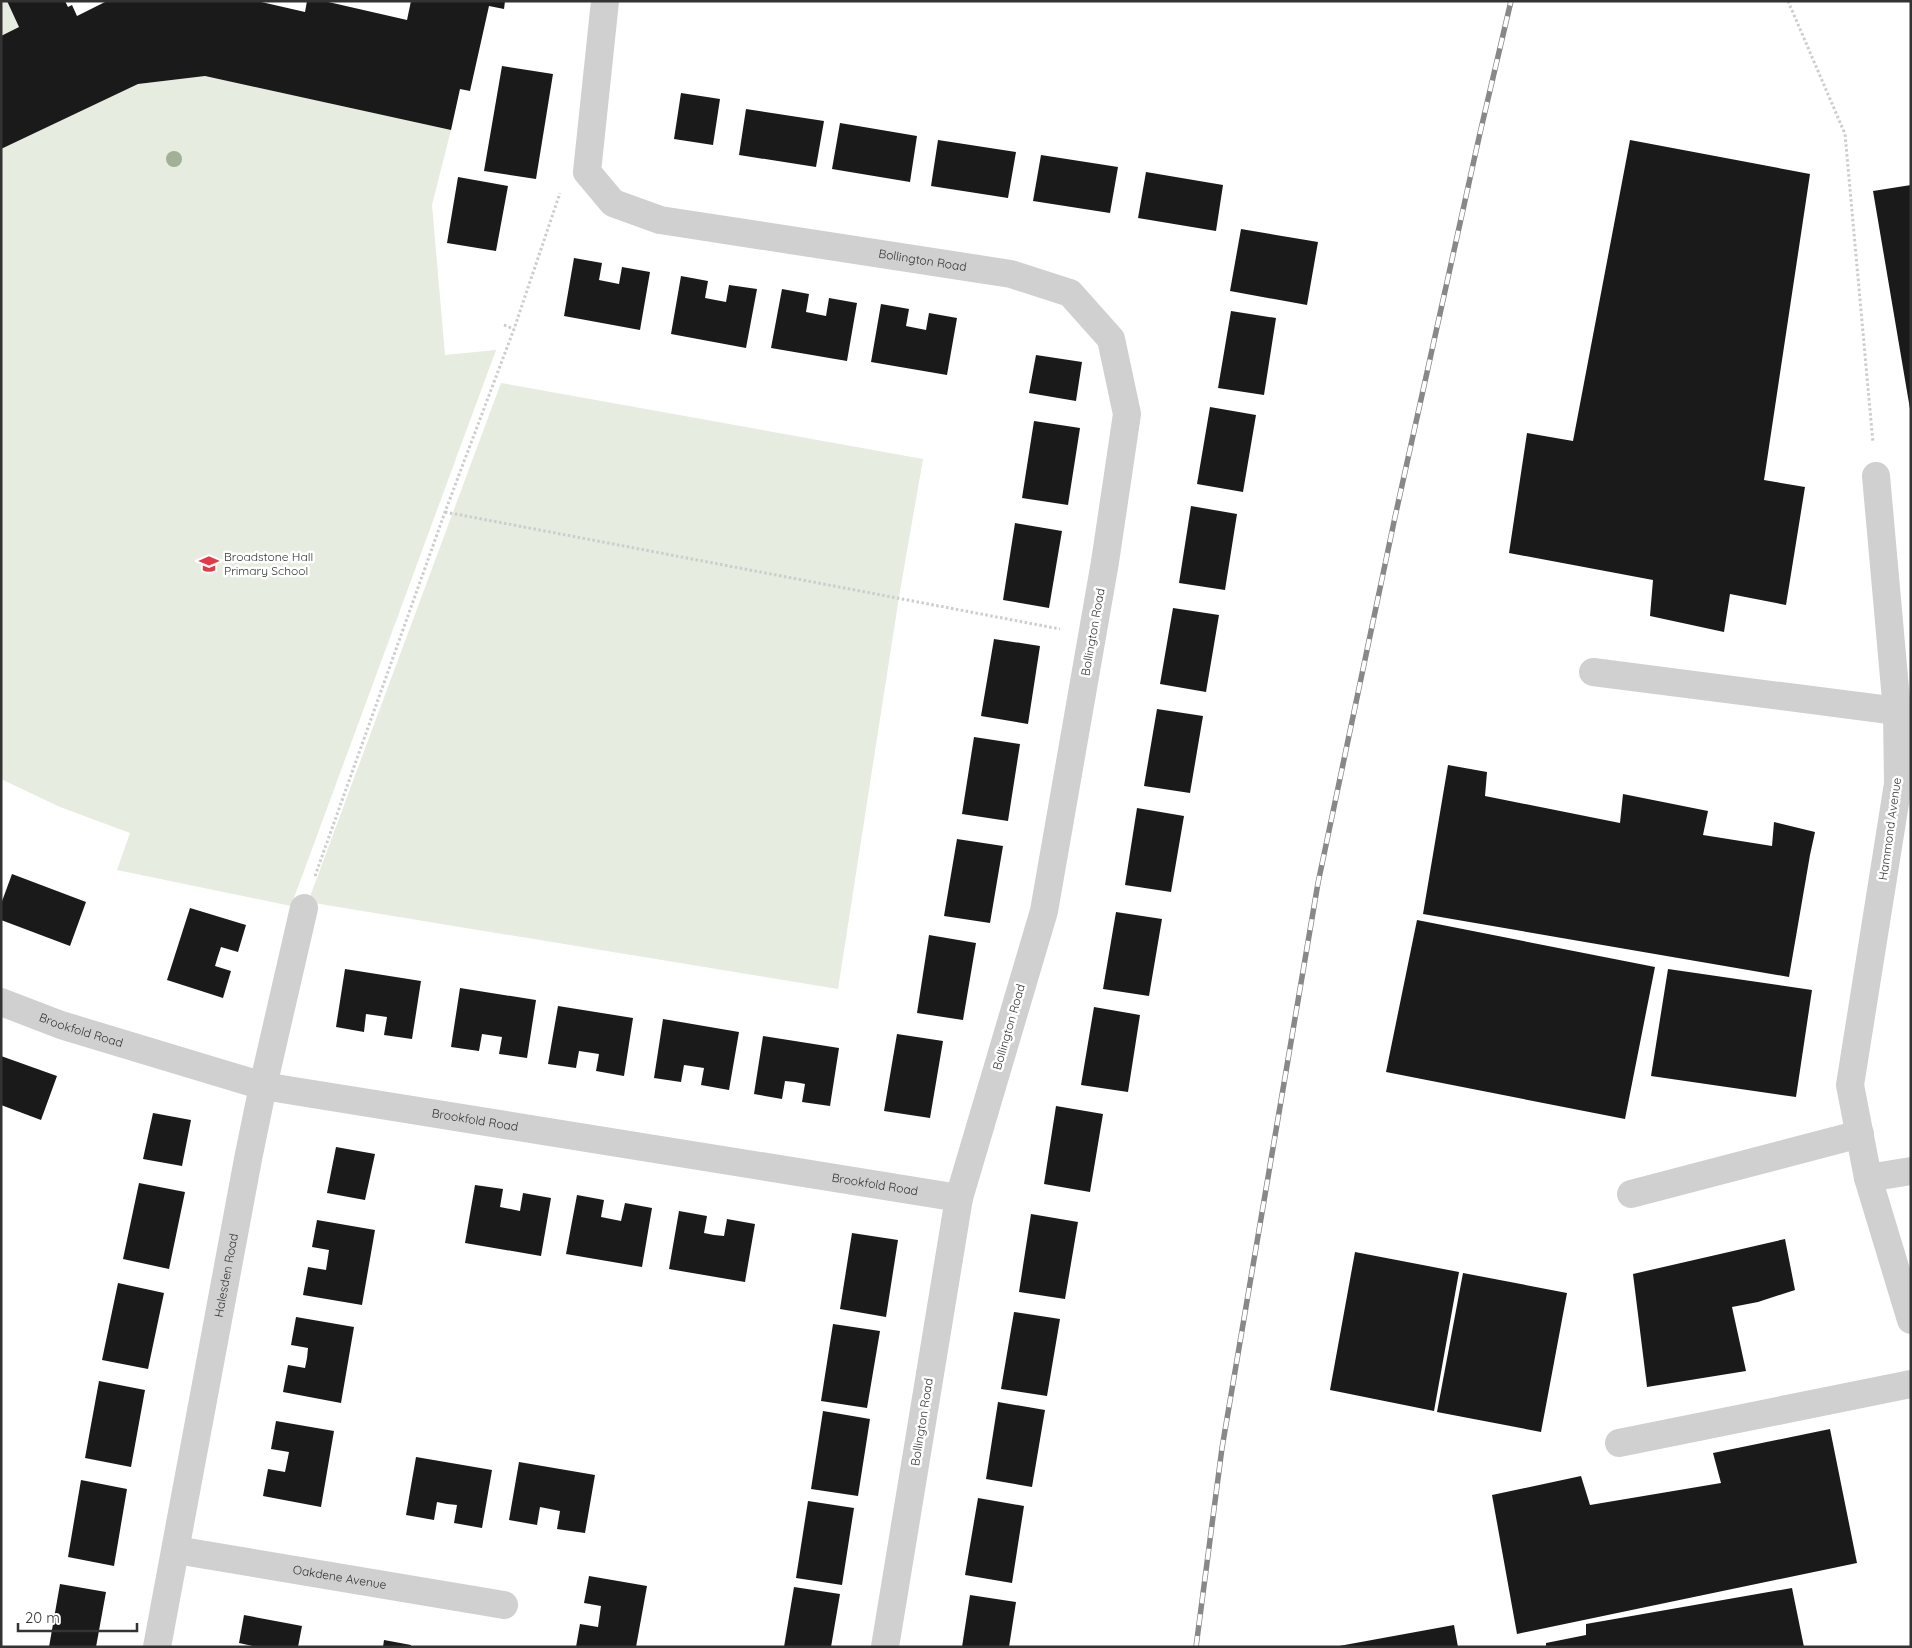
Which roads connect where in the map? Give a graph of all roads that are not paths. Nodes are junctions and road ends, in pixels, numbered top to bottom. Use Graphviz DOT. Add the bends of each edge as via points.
graph roads {
  1 [pos="605,1"];
  2 [pos="1876,476"];
  3 [pos="1593,672"];
  4 [pos="1897,711"];
  5 [pos="304,908"];
  6 [pos="1,1002"];
  7 [pos="263,1086"];
  8 [pos="1860,1134"];
  9 [pos="1911,1172"];
  10 [pos="1868,1178"];
  11 [pos="1631,1194"];
  12 [pos="959,1198"];
  13 [pos="1911,1320"];
  14 [pos="1911,1384"];
  15 [pos="1619,1443"];
  16 [pos="176,1550"];
  17 [pos="504,1605"];
  18 [pos="157,1647"];
  19 [pos="885,1647"];
  1 -- 12 [label="street, Bollington Road" via="587,172 613,203 660,220 1011,274 1070,293 1111,339 1127,414 1105,562 1044,911"];
  2 -- 4 [label="street, Hammond Avenue"];
  3 -- 4 [label="street"];
  4 -- 8 [label="street, Hammond Avenue" via="1898,784 1850,1085"];
  5 -- 7 [label="street, Halesden Road"];
  6 -- 7 [label="street, Brookfold Road" via="61,1025"];
  7 -- 12 [label="street, Brookfold Road"];
  7 -- 16 [label="street, Halesden Road"];
  8 -- 10 [label="street, Hammond Avenue"];
  8 -- 11 [label="street"];
  9 -- 10 [label="street"];
  10 -- 13 [label="street, Hammond Avenue"];
  12 -- 19 [label="street, Bollington Road"];
  14 -- 15 [label="street"];
  16 -- 17 [label="street, Oakdene Avenue"];
  16 -- 18 [label="street, Halesden Road"];
}
